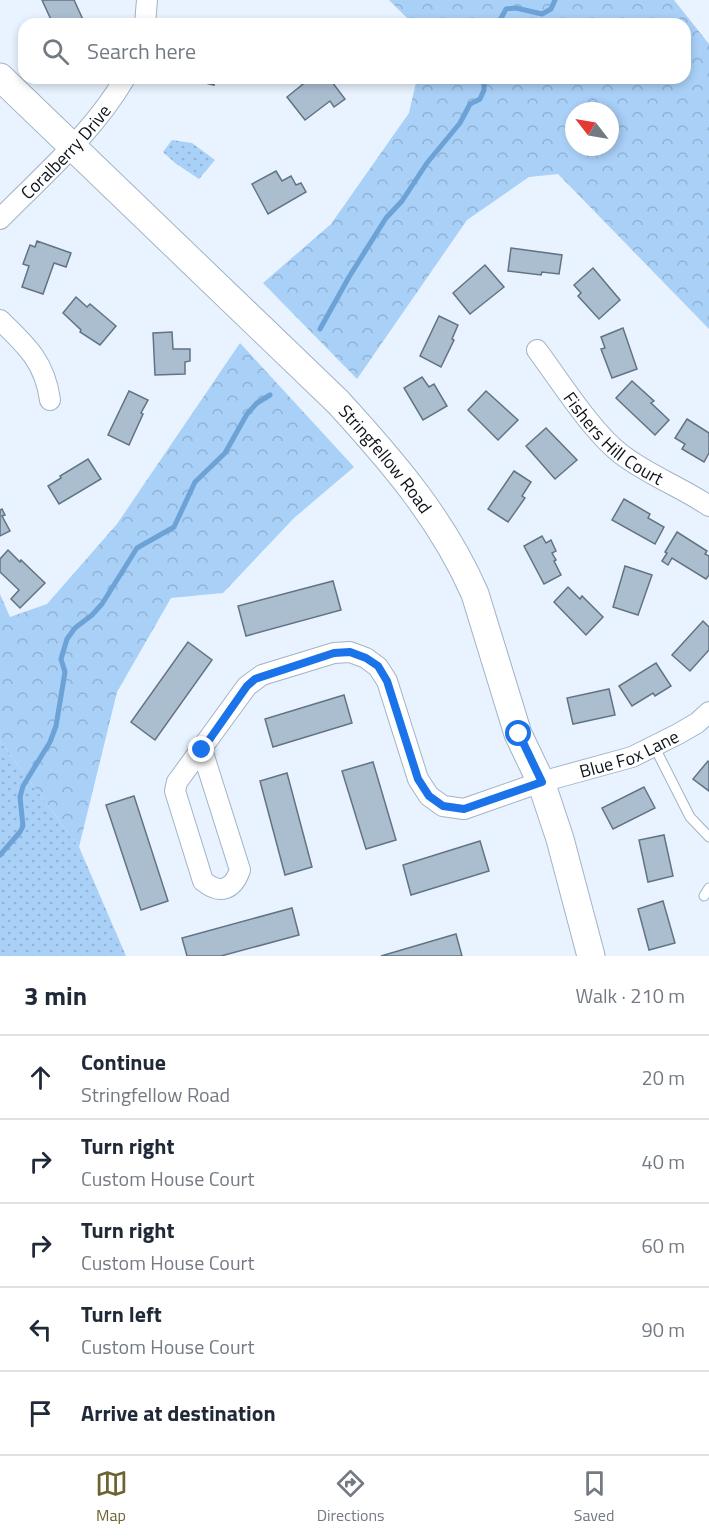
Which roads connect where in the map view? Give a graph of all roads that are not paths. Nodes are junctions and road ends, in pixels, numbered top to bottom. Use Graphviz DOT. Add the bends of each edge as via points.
graph roads {
  1 [pos="147,0"];
  2 [pos="146,18"];
  3 [pos="0,77"];
  4 [pos="121,84"];
  5 [pos="72,148"];
  6 [pos="0,219"];
  7 [pos="0,320"];
  8 [pos="537,350"];
  9 [pos="50,400"];
  10 [pos="709,506"];
  11 [pos="709,712"];
  12 [pos="654,746"];
  13 [pos="202,750"];
  14 [pos="542,782"];
  15 [pos="709,837"];
  16 [pos="591,956"];
  1 -- 2 [label="street"];
  3 -- 5 [label="main road, Stringfellow Road"];
  4 -- 5 [label="street, Coralberry Drive"];
  5 -- 6 [label="street, Coralberry Drive"];
  5 -- 14 [label="main road, Stringfellow Road" via="338,402 417,493 475,594 519,734"];
  7 -- 9 [label="street" via="30,349 42,367"];
  8 -- 10 [label="street, Fishers Hill Court" via="620,454"];
  11 -- 12 [label="street, Blue Fox Lane" via="697,723"];
  12 -- 14 [label="street, Blue Fox Lane" via="609,765"];
  12 -- 15 [label="lane" via="690,817"];
  13 -- 13 [label="street, Blue Fox Lane" via="177,782 175,791 203,881 213,889 225,889 236,882 240,870"];
  13 -- 14 [label="street, Blue Fox Lane" via="255,679 334,653 350,652 378,666 387,681 418,779 429,796 443,806 464,809"];
  14 -- 16 [label="main road, Stringfellow Road"];
}
